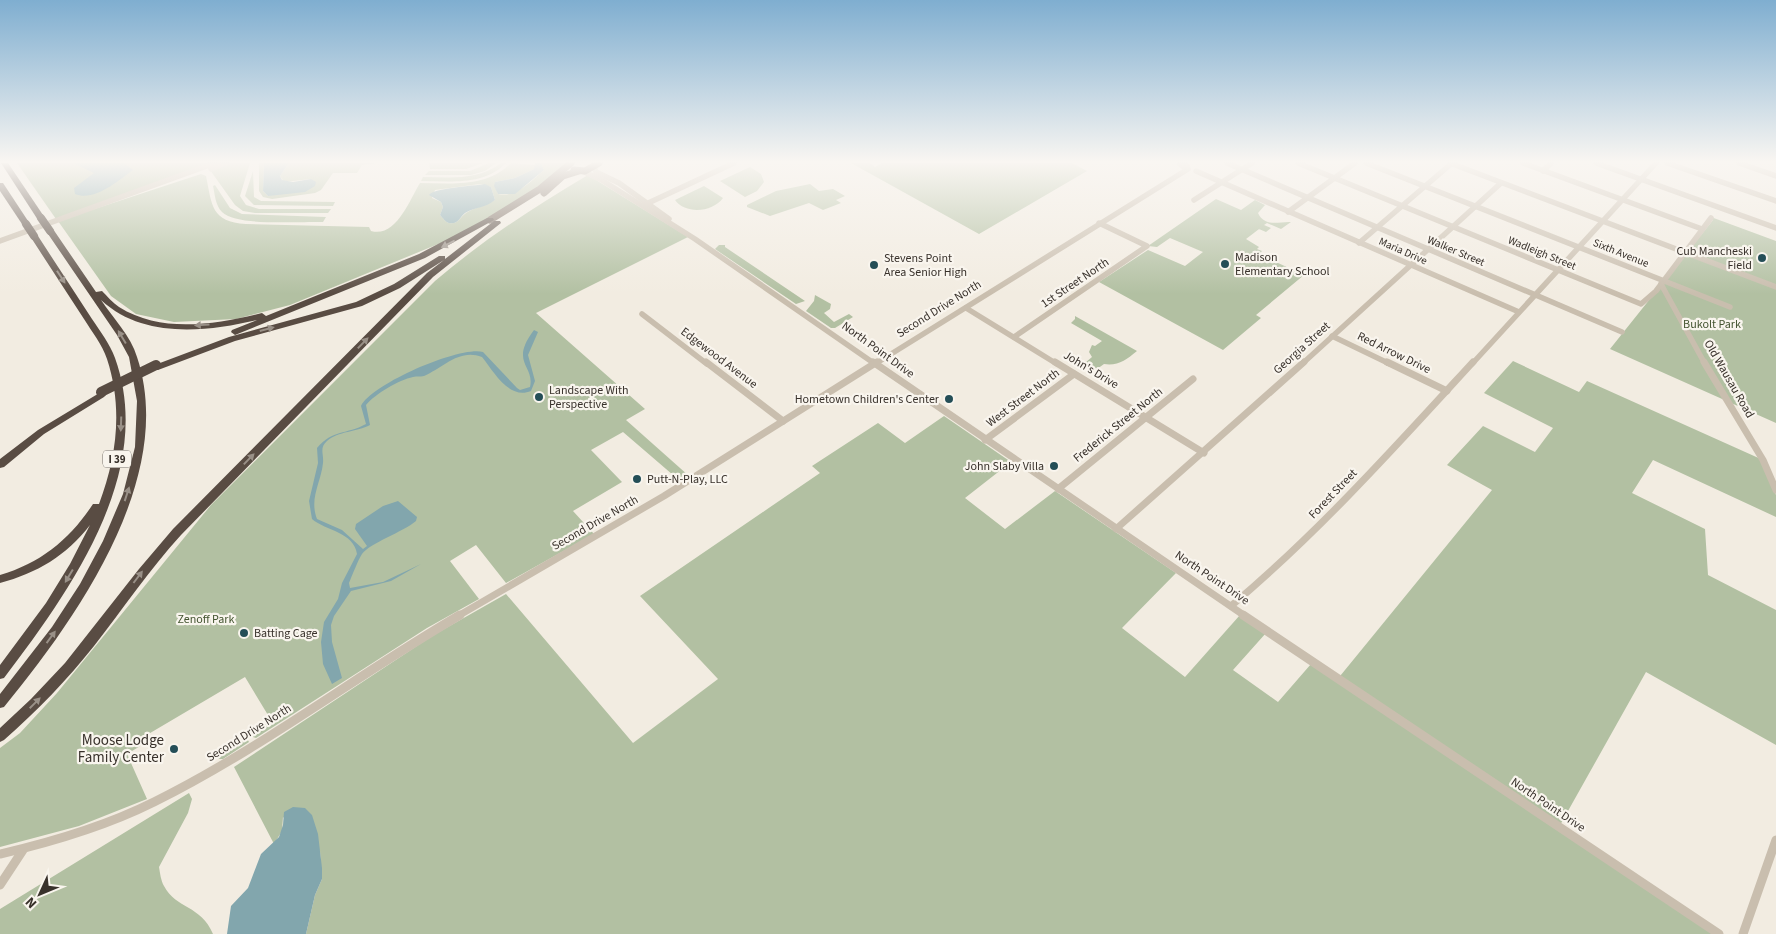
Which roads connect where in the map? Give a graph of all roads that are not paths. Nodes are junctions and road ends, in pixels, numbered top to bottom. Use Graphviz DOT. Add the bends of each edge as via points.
graph roads {
  1 [pos="1401,206"];
  2 [pos="1475,206"];
  3 [pos="14,207"];
  4 [pos="33,207"];
  5 [pos="97,207"];
  6 [pos="516,207"];
  7 [pos="521,207"];
  8 [pos="640,207"];
  9 [pos="650,207"];
  10 [pos="1125,207"];
  11 [pos="1276,207"];
  12 [pos="1296,207"];
  13 [pos="1327,207"];
  14 [pos="1402,207"];
  15 [pos="1477,207"];
  16 [pos="1563,207"];
  17 [pos="1617,207"];
  18 [pos="1641,207"];
  19 [pos="1716,207"];
  20 [pos="1288,212"];
  21 [pos="1711,218"];
  22 [pos="494,222"];
  23 [pos="1603,222"];
  24 [pos="1099,223"];
  25 [pos="1452,227"];
  26 [pos="1376,228"];
  27 [pos="1776,228"];
  28 [pos="1702,229"];
  29 [pos="695,239"];
  30 [pos="0,240"];
  31 [pos="1359,243"];
  32 [pos="1580,247"];
  33 [pos="1428,250"];
  34 [pos="1684,253"];
  35 [pos="1410,265"];
  36 [pos="77,271"];
  37 [pos="1559,271"];
  38 [pos="1662,283"];
  39 [pos="1776,287"];
  40 [pos="1536,296"];
  41 [pos="317,298"];
  42 [pos="1730,307"];
  43 [pos="966,308"];
  44 [pos="1519,312"];
  45 [pos="642,314"];
  46 [pos="1622,332"];
  47 [pos="1332,336"];
  48 [pos="1014,337"];
  49 [pos="875,364"];
  50 [pos="155,367"];
  51 [pos="1074,374"];
  52 [pos="1192,379"];
  53 [pos="1447,391"];
  54 [pos="101,394"];
  55 [pos="1146,417"];
  56 [pos="783,421"];
  57 [pos="985,440"];
  58 [pos="1204,453"];
  59 [pos="0,458"];
  60 [pos="0,464"];
  61 [pos="114,473"];
  62 [pos="1058,489"];
  63 [pos="1776,490"];
  64 [pos="1116,529"];
  65 [pos="0,579"];
  66 [pos="1231,606"];
  67 [pos="0,674"];
  68 [pos="0,703"];
  69 [pos="0,736"];
  70 [pos="1776,840"];
  71 [pos="23,850"];
  72 [pos="0,854"];
  73 [pos="0,885"];
  74 [pos="1719,934"];
  75 [pos="1743,934"];
  1 -- 26 [label="street"];
  2 -- 25 [label="street, Georgia Street"];
  3 -- 61 [label="highway, I 39, one-way, bridge" via="100,338 115,370 122,416"];
  4 -- 36 [label="highway, I 39, bridge"];
  5 -- 30 [label="street"];
  6 -- 22 [label="main road"];
  7 -- 22 [label="main road"];
  8 -- 29 [label="street, North Point Drive"];
  9 -- 29 [label="street, North Point Drive"];
  10 -- 24 [label="street, Second Drive North"];
  11 -- 20 [label="street, Maria Drive"];
  12 -- 20 [label="street"];
  13 -- 26 [label="street, Walker Street"];
  14 -- 25 [label="street, Wadleigh Street"];
  15 -- 32 [label="street, Sixth Avenue"];
  16 -- 23 [label="street"];
  17 -- 23 [label="street"];
  18 -- 28 [label="street"];
  19 -- 27 [label="street"];
  20 -- 31 [label="street, Maria Drive"];
  21 -- 28 [label="street"];
  22 -- 41 [label="highway, one-way" via="427,254"];
  50 -- 22 [label="highway, one-way" via="232,339 367,301 397,286"];
  69 -- 22 [label="highway, one-way" via="76,659 153,557 177,532 430,275"];
  23 -- 32 [label="street"];
  23 -- 34 [label="street"];
  24 -- 43 [label="street, Second Drive North"];
  24 -- 48 [label="street, 1st Street North" via="1147,246"];
  25 -- 33 [label="street, Georgia Street"];
  25 -- 37 [label="street, Wadleigh Street"];
  26 -- 31 [label="street"];
  26 -- 33 [label="street, Walker Street"];
  28 -- 34 [label="street"];
  29 -- 49 [label="street, North Point Drive"];
  31 -- 35 [label="street, Maria Drive"];
  32 -- 37 [label="street"];
  32 -- 38 [label="street, Sixth Avenue"];
  33 -- 35 [label="street, Georgia Street"];
  33 -- 40 [label="street, Walker Street"];
  34 -- 38 [label="street"];
  34 -- 39 [label="street"];
  35 -- 44 [label="street, Maria Drive"];
  35 -- 47 [label="street, Georgia Street"];
  41 -- 36 [label="highway, one-way" via="243,320 171,326 147,322 118,311 84,272"];
  68 -- 36 [label="highway, I 39, one-way" via="55,633 85,584 119,517 139,455 142,396 132,356"];
  37 -- 38 [label="street, Wadleigh Street" via="1641,304"];
  37 -- 40 [label="street"];
  38 -- 42 [label="street, Sixth Avenue"];
  38 -- 63 [label="street, Old Wausau Road"];
  40 -- 44 [label="street"];
  40 -- 46 [label="street, Walker Street"];
  41 -- 50 [label="highway"];
  43 -- 48 [label="street, John's Drive"];
  43 -- 49 [label="street, Second Drive North"];
  44 -- 53 [label="street, Forest Street"];
  45 -- 56 [label="street, Edgewood Avenue"];
  47 -- 53 [label="street, Red Arrow Drive"];
  47 -- 58 [label="street, Georgia Street"];
  48 -- 51 [label="street, John's Drive"];
  49 -- 56 [label="street, Second Drive North"];
  49 -- 57 [label="street, North Point Drive"];
  50 -- 54 [label="highway, bridge"];
  51 -- 55 [label="street, John's Drive"];
  51 -- 57 [label="street, West Street North"];
  52 -- 55 [label="street, Frederick Street North"];
  53 -- 66 [label="street, Forest Street" via="1281,563"];
  54 -- 59 [label="highway" via="52,421"];
  54 -- 60 [label="highway" via="48,427"];
  55 -- 58 [label="street, John's Drive"];
  55 -- 62 [label="street, Frederick Street North"];
  56 -- 71 [label="street, Second Drive North" via="630,517 429,633 196,780 106,822"];
  57 -- 62 [label="street, North Point Drive"];
  58 -- 64 [label="street, Georgia Street"];
  61 -- 65 [label="highway" via="108,479 91,517 68,545 34,568"];
  61 -- 67 [label="highway, I 39, one-way" via="105,501 72,570 35,628"];
  62 -- 64 [label="street, North Point Drive"];
  64 -- 66 [label="street, North Point Drive"];
  66 -- 74 [label="street, North Point Drive"];
  70 -- 75 [label="street"];
  71 -- 72 [label="street, Second Drive North"];
  71 -- 73 [label="street"];
}
